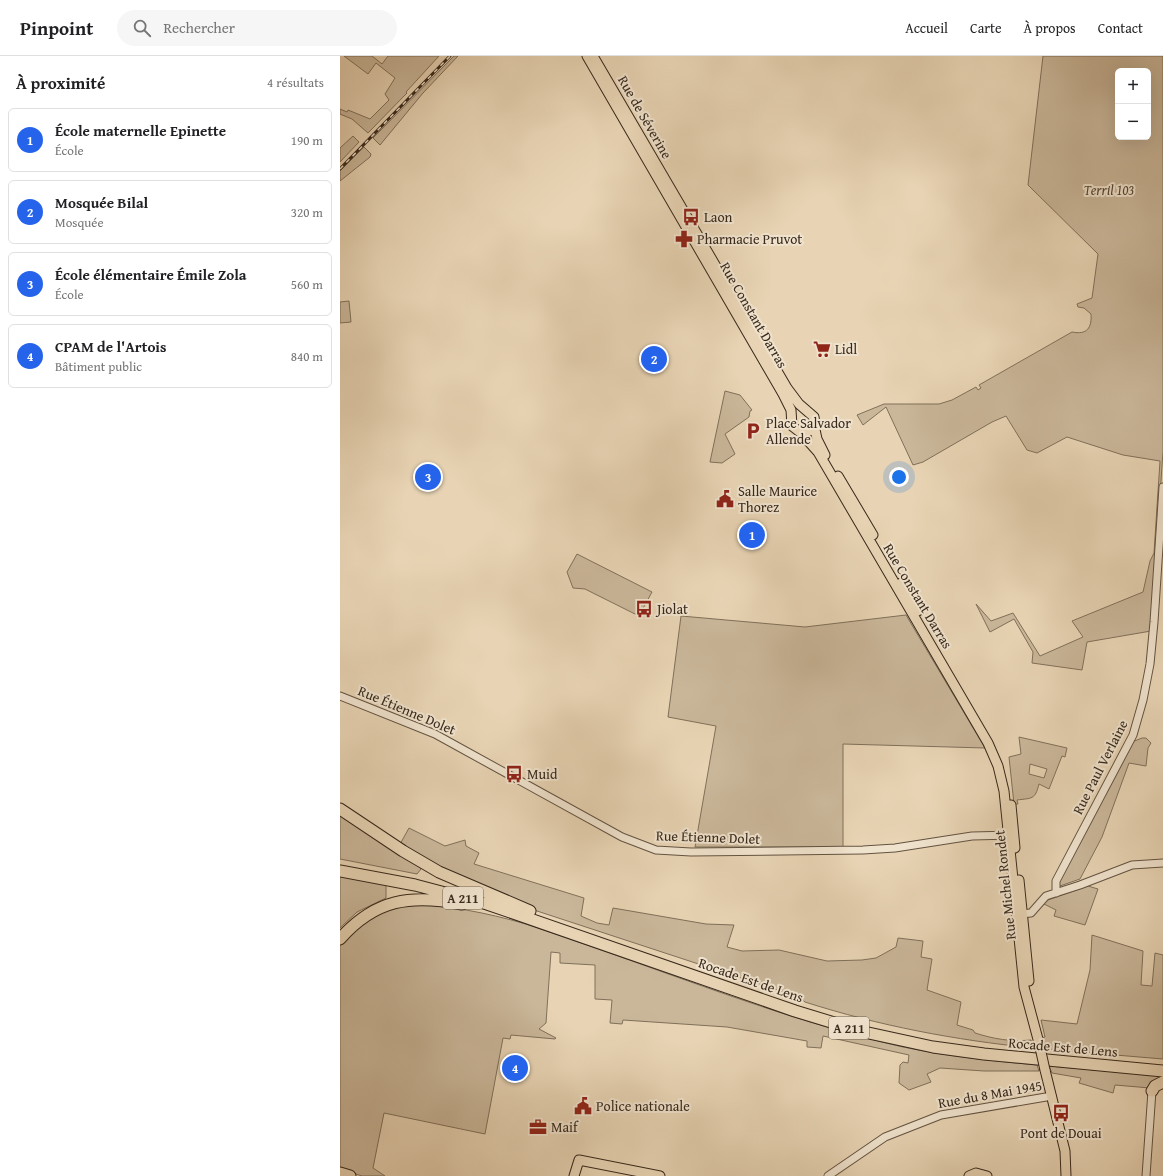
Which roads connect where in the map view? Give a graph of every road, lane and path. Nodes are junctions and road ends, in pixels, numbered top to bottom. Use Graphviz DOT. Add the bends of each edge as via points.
graph roads {
  1 [pos="586,56"];
  2 [pos="593,56"];
  3 [pos="651,166"];
  4 [pos="673,192"];
  5 [pos="807,410"];
  6 [pos="792,418"];
  7 [pos="814,425"];
  8 [pos="801,432"];
  9 [pos="1163,488"];
  10 [pos="1162,502"];
  11 [pos="340,696"];
  12 [pos="1004,776"];
  13 [pos="340,808"];
  14 [pos="1011,835"];
  15 [pos="1163,863"];
  16 [pos="340,866"];
  17 [pos="340,871"];
  18 [pos="1056,894"];
  19 [pos="532,912"];
  20 [pos="1023,913"];
  21 [pos="548,925"];
  22 [pos="340,939"];
  23 [pos="1163,1064"];
  24 [pos="1163,1071"];
  25 [pos="1163,1082"];
  26 [pos="1152,1091"];
  27 [pos="1052,1096"];
  28 [pos="340,1173"];
  29 [pos="350,1176"];
  30 [pos="574,1176"];
  31 [pos="660,1176"];
  32 [pos="828,1176"];
  33 [pos="968,1176"];
  34 [pos="987,1176"];
  35 [pos="1066,1176"];
  36 [pos="1146,1176"];
  1 -- 3 [label="main road, Rue de Séverine"];
  2 -- 4 [label="main road, Rue de Séverine"];
  3 -- 6 [label="main road, Rue Constant Darras" via="783,394"];
  4 -- 5 [label="main road, Rue Constant Darras" via="787,388"];
  5 -- 6 [label="main road" via="796,411"];
  5 -- 7 [label="main road" via="814,417"];
  6 -- 8 [label="main road" via="794,428"];
  7 -- 8 [label="main road" via="810,431"];
  7 -- 12 [label="main road, Rue Constant Darras" via="817,439 828,459 991,737 1001,756"];
  8 -- 12 [label="main road, Rue Constant Darras" via="818,452 988,743"];
  9 -- 10 [label="street, Rue Paul Verlaine"];
  10 -- 18 [label="street, Rue Paul Verlaine" via="1150,664 1143,700 1132,735 1056,881"];
  11 -- 14 [label="street, Rue Étienne Dolet" via="435,734 622,837 656,850 836,851 895,848 972,836"];
  12 -- 14 [label="main road, Rue Michel Rondet"];
  13 -- 19 [label="highway" via="439,872"];
  14 -- 20 [label="main road, Rue Michel Rondet"];
  15 -- 18 [label="street" via="1132,865"];
  16 -- 19 [label="highway, Rocade Est de Lens / A 211" via="436,885"];
  17 -- 21 [label="highway, Rocade Est de Lens / A 211" via="422,887 487,904"];
  18 -- 20 [label="street" via="1043,898"];
  19 -- 23 [label="highway, Rocade Est de Lens / A 211" via="798,1005 867,1026 942,1042"];
  20 -- 27 [label="main road, Rue Michel Rondet, bridge" via="1027,992 1033,1006 1032,1014"];
  21 -- 22 [label="highway" via="485,908 450,902 410,900 388,904 370,912 350,927"];
  21 -- 24 [label="highway, Rocade Est de Lens / A 211" via="795,1011 878,1036 977,1053"];
  25 -- 26 [label="highway"];
  26 -- 36 [label="street"];
  27 -- 32 [label="street, Rue du 8 Mai 1945" via="946,1113 885,1137"];
  27 -- 35 [label="main road, Rue Michel Rondet" via="1066,1151"];
  28 -- 29 [label="highway"];
  30 -- 31 [label="main road" via="579,1160"];
  33 -- 34 [label="main road" via="976,1173"];
}
